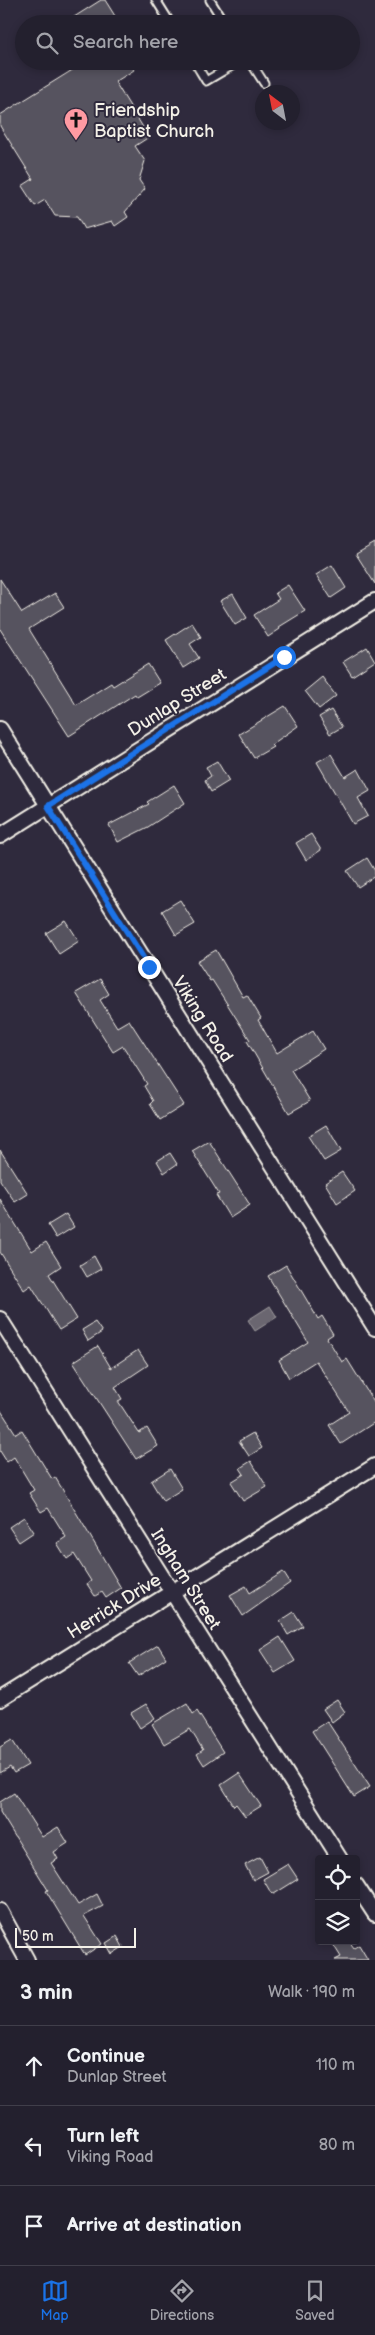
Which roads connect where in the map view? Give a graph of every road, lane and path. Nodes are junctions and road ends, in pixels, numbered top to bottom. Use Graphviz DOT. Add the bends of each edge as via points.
graph roads {
  1 [pos="156,0"];
  2 [pos="210,0"];
  3 [pos="165,15"];
  4 [pos="219,15"];
  5 [pos="199,70"];
  6 [pos="225,70"];
  7 [pos="256,70"];
  8 [pos="264,83"];
  9 [pos="375,601"];
  10 [pos="0,729"];
  11 [pos="48,806"];
  12 [pos="0,836"];
  13 [pos="0,1319"];
  14 [pos="375,1328"];
  15 [pos="375,1466"];
  16 [pos="172,1592"];
  17 [pos="0,1699"];
  18 [pos="337,1855"];
  19 [pos="360,1890"];
  20 [pos="0,1911"];
  21 [pos="375,1914"];
  22 [pos="27,1960"];
  1 -- 3 [label="lane"];
  2 -- 4 [label="lane"];
  5 -- 6 [label="lane" via="206,81"];
  7 -- 8 [label="lane"];
  9 -- 11 [label="street, Dunlap Street"];
  10 -- 11 [label="street, Viking Road"];
  11 -- 12 [label="street, Dunlap Street"];
  11 -- 14 [label="street, Viking Road"];
  13 -- 16 [label="street, Ingham Street"];
  15 -- 16 [label="street, Herrick Drive"];
  16 -- 17 [label="street, Herrick Drive"];
  16 -- 18 [label="street, Ingham Street"];
  19 -- 21 [label="street"];
  20 -- 22 [label="street"];
}
